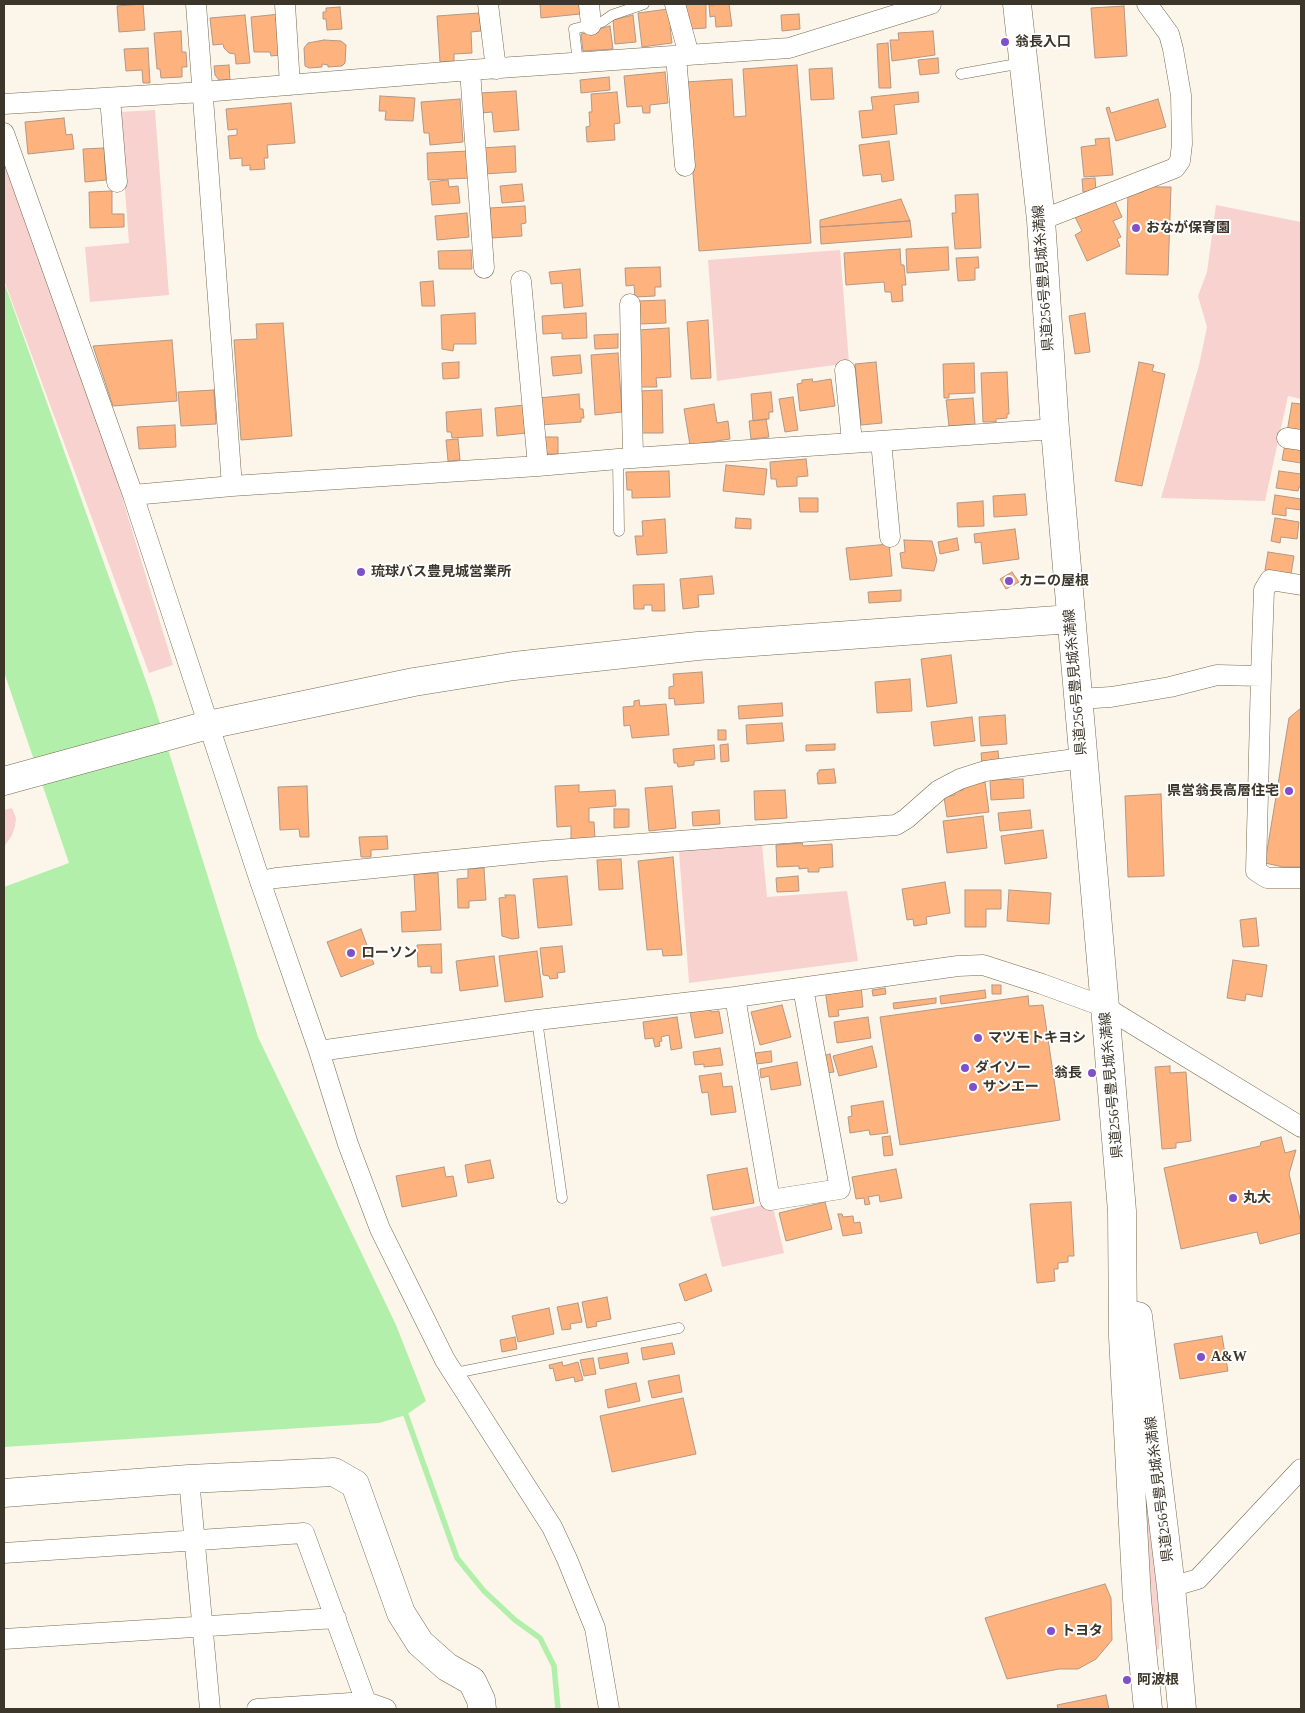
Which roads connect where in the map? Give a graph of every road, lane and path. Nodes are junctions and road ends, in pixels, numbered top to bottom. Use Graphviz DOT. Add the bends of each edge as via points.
graph roads {
  1 [pos="196,4"];
  2 [pos="285,4"];
  3 [pos="488,4"];
  4 [pos="589,4"];
  5 [pos="644,4"];
  6 [pos="675,4"];
  7 [pos="931,4"];
  8 [pos="1017,4"];
  9 [pos="1147,4"];
  10 [pos="591,25"];
  11 [pos="682,55"];
  12 [pos="578,63"];
  13 [pos="1023,63"];
  14 [pos="496,69"];
  15 [pos="470,70"];
  16 [pos="961,74"];
  17 [pos="290,85"];
  18 [pos="203,92"];
  19 [pos="110,98"];
  20 [pos="4,104"];
  21 [pos="4,133"];
  22 [pos="685,166"];
  23 [pos="117,182"];
  24 [pos="1041,220"];
  25 [pos="484,268"];
  26 [pos="521,281"];
  27 [pos="630,304"];
  28 [pos="845,370"];
  29 [pos="1055,429"];
  30 [pos="881,440"];
  31 [pos="852,442"];
  32 [pos="626,458"];
  33 [pos="538,466"];
  34 [pos="232,486"];
  35 [pos="133,495"];
  36 [pos="619,531"];
  37 [pos="890,537"];
  38 [pos="1301,580"];
  39 [pos="1071,619"];
  40 [pos="1261,676"];
  41 [pos="1078,699"];
  42 [pos="208,724"];
  43 [pos="1083,758"];
  44 [pos="14,778"];
  45 [pos="1301,878"];
  46 [pos="260,881"];
  47 [pos="803,988"];
  48 [pos="735,997"];
  49 [pos="1105,1007"];
  50 [pos="537,1020"];
  51 [pos="319,1051"];
  52 [pos="1301,1127"];
  53 [pos="562,1198"];
  54 [pos="1122,1211"];
  55 [pos="679,1328"];
  56 [pos="455,1373"];
  57 [pos="1301,1469"];
  58 [pos="189,1479"];
  59 [pos="4,1493"];
  60 [pos="194,1540"];
  61 [pos="4,1553"];
  62 [pos="1171,1586"];
  63 [pos="336,1618"];
  64 [pos="202,1626"];
  65 [pos="4,1640"];
  66 [pos="366,1702"];
  67 [pos="210,1709"];
  68 [pos="257,1709"];
  69 [pos="386,1709"];
  70 [pos="482,1709"];
  71 [pos="610,1709"];
  72 [pos="1148,1709"];
  73 [pos="1182,1709"];
  1 -- 18 [label="street"];
  2 -- 17 [label="street"];
  3 -- 14 [label="street"];
  4 -- 10 [label="street"];
  5 -- 10 [label="lane"];
  6 -- 11 [label="street"];
  7 -- 11 [label="street" via="789,48"];
  8 -- 13 [label="main road, 県道256号豊見城糸満線"];
  9 -- 24 [label="street" via="1169,34 1181,95 1180,162 1175,168"];
  10 -- 12 [label="lane" via="574,29"];
  11 -- 12 [label="street"];
  11 -- 22 [label="street"];
  12 -- 14 [label="street"];
  13 -- 16 [label="lane"];
  13 -- 24 [label="main road, 県道256号豊見城糸満線"];
  14 -- 15 [label="street"];
  15 -- 17 [label="street"];
  15 -- 25 [label="street"];
  17 -- 18 [label="street"];
  18 -- 19 [label="street"];
  18 -- 34 [label="street"];
  19 -- 20 [label="street"];
  19 -- 23 [label="street"];
  21 -- 35 [label="street"];
  24 -- 29 [label="main road, 県道256号豊見城糸満線"];
  26 -- 33 [label="street"];
  27 -- 32 [label="street"];
  28 -- 31 [label="street"];
  29 -- 30 [label="street"];
  29 -- 39 [label="main road, 県道256号豊見城糸満線"];
  30 -- 31 [label="street"];
  30 -- 37 [label="street"];
  31 -- 32 [label="street"];
  32 -- 33 [label="street"];
  32 -- 36 [label="lane"];
  33 -- 34 [label="street"];
  34 -- 35 [label="street"];
  35 -- 42 [label="street"];
  38 -- 40 [label="street" via="1270,580 1264,590"];
  39 -- 41 [label="main road, 県道256号豊見城糸満線"];
  39 -- 42 [label="main road" via="698,646 514,666 414,682"];
  40 -- 41 [label="street" via="1217,675 1170,688"];
  40 -- 45 [label="street" via="1256,871 1267,878"];
  41 -- 43 [label="main road, 県道256号豊見城糸満線"];
  42 -- 44 [label="main road"];
  42 -- 46 [label="street"];
  43 -- 46 [label="street" via="985,771 960,779 939,790 896,825 543,851"];
  43 -- 49 [label="main road, 県道256号豊見城糸満線"];
  46 -- 51 [label="street"];
  47 -- 48 [label="street"];
  47 -- 48 [label="street" via="840,1189 770,1200"];
  47 -- 49 [label="street" via="983,965"];
  48 -- 50 [label="street"];
  49 -- 52 [label="street"];
  49 -- 54 [label="main road, 県道256号豊見城糸満線"];
  50 -- 51 [label="street"];
  50 -- 53 [label="lane"];
  51 -- 56 [label="street" via="348,1144 380,1229 445,1360"];
  54 -- 62 [label="main road, 県道256号豊見城糸満線" via="1142,1338"];
  54 -- 72 [label="main road, 県道256号豊見城糸満線" via="1123,1337 1138,1599"];
  55 -- 56 [label="lane"];
  56 -- 71 [label="street" via="552,1527 568,1559 595,1628"];
  57 -- 62 [label="street" via="1198,1579"];
  58 -- 59 [label="main road"];
  58 -- 60 [label="street"];
  58 -- 70 [label="main road" via="334,1472 356,1484 401,1613 420,1643 447,1667 472,1682"];
  60 -- 61 [label="street"];
  60 -- 63 [label="street" via="304,1533"];
  60 -- 64 [label="street"];
  62 -- 73 [label="main road, 県道256号豊見城糸満線"];
  63 -- 64 [label="street"];
  63 -- 66 [label="street"];
  64 -- 65 [label="street"];
  64 -- 67 [label="street"];
  66 -- 68 [label="street"];
  66 -- 69 [label="street"];
}
